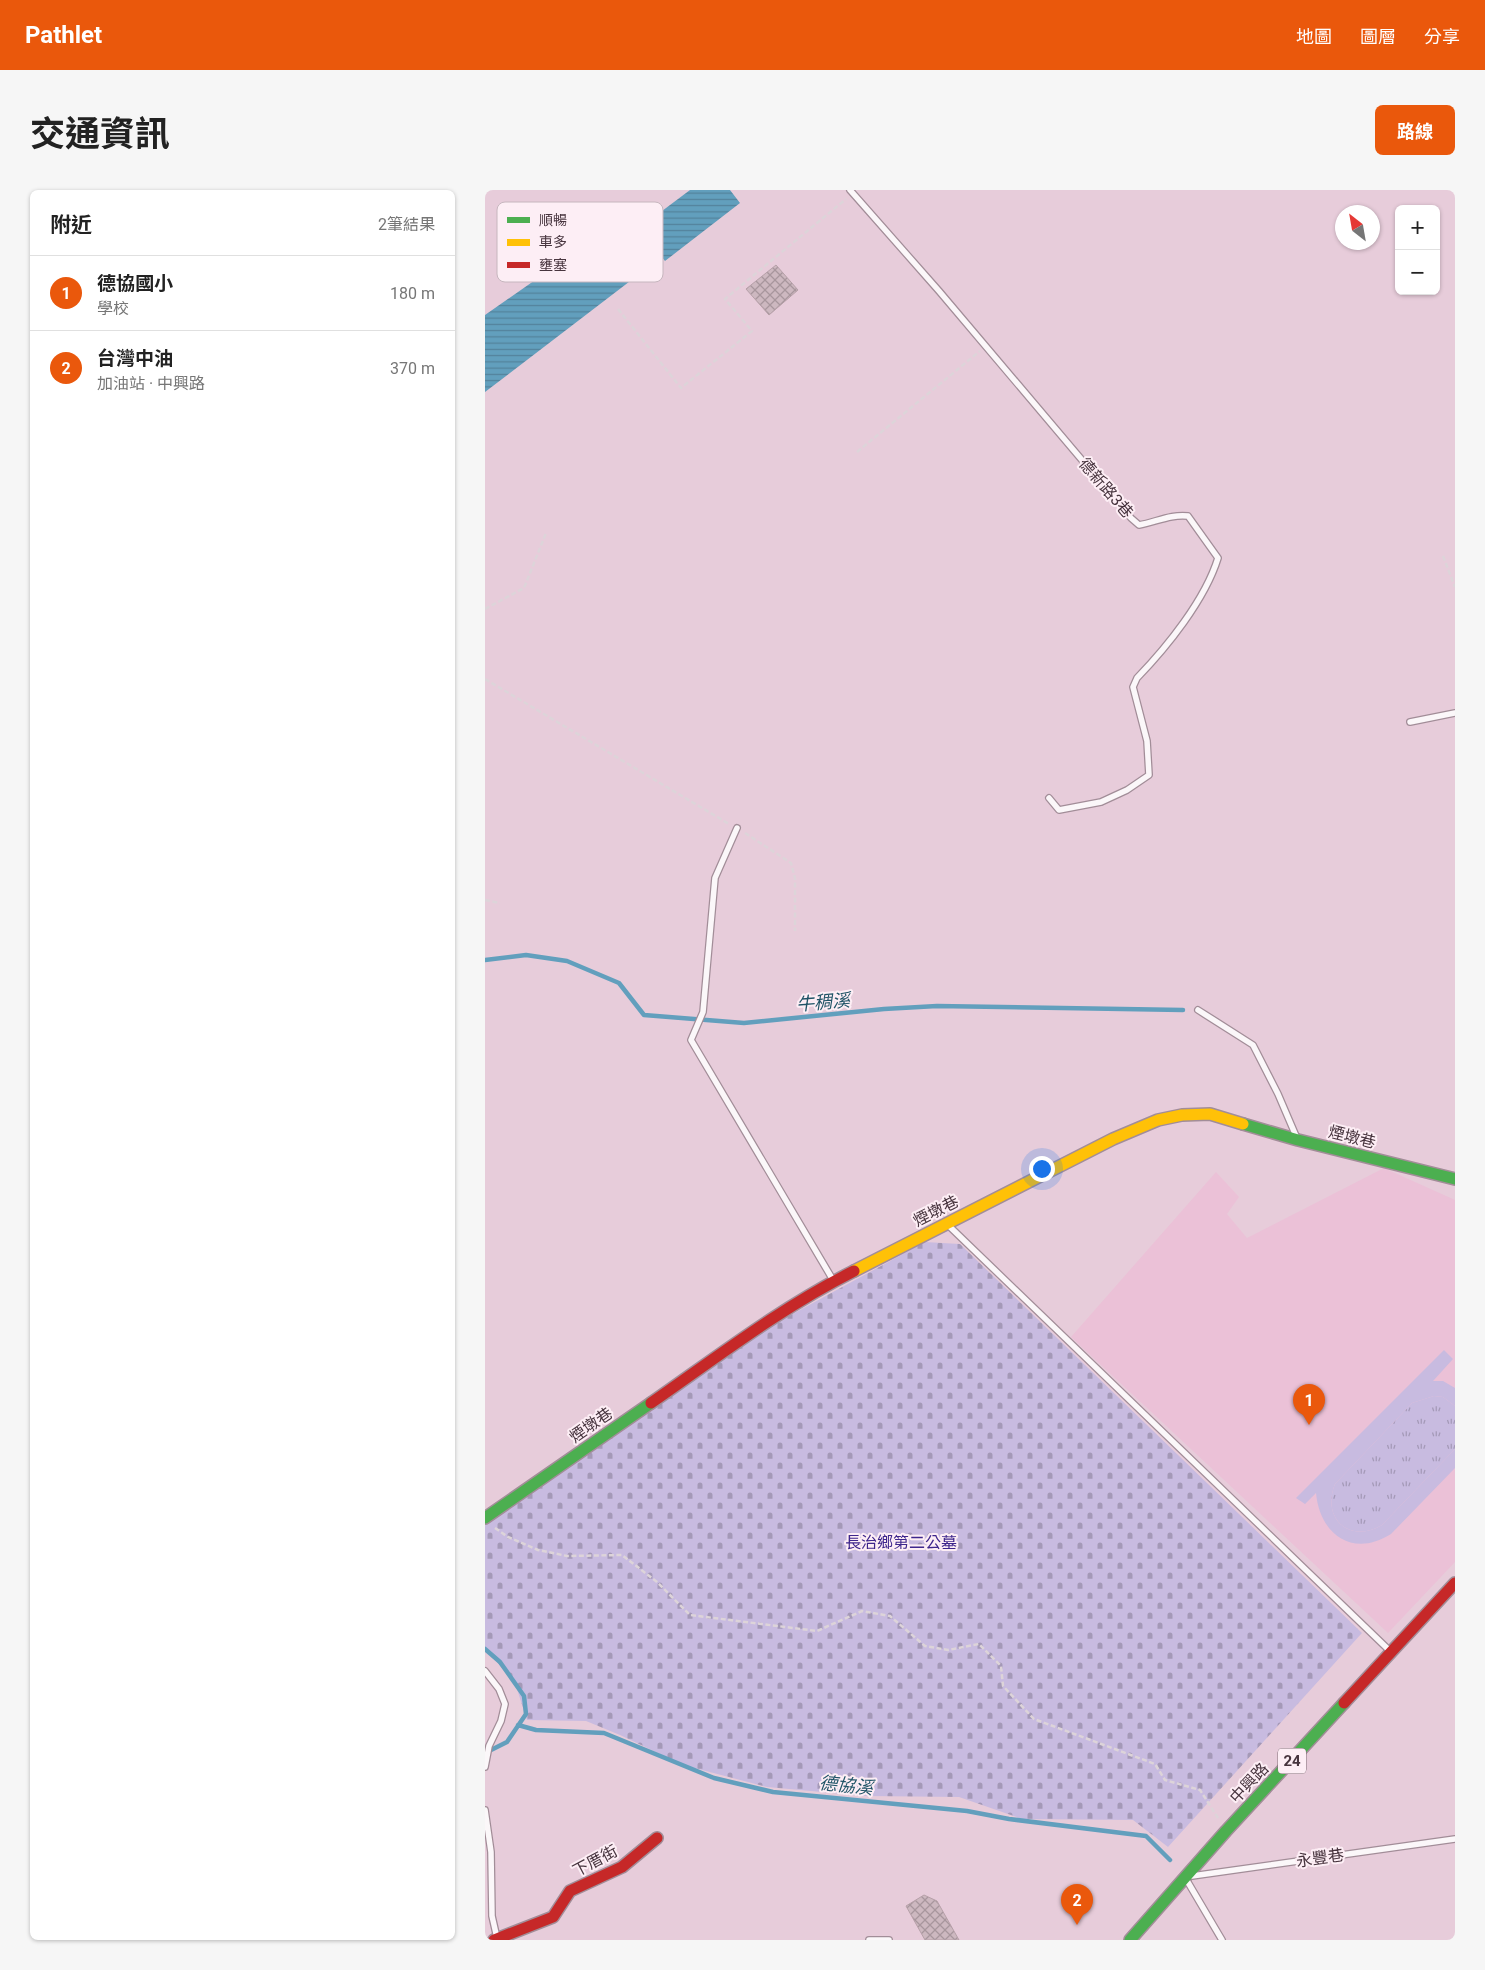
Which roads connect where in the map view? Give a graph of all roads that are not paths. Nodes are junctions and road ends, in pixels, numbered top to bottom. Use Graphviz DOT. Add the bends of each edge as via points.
graph roads {
  1 [pos="852,192"];
  2 [pos="1455,713"];
  3 [pos="1409,722"];
  4 [pos="1049,798"];
  5 [pos="737,828"];
  6 [pos="1198,1010"];
  7 [pos="1298,1140"];
  8 [pos="1455,1179"];
  9 [pos="947,1224"];
  10 [pos="835,1282"];
  11 [pos="489,1522"];
  12 [pos="1455,1583"];
  13 [pos="1391,1652"];
  14 [pos="485,1671"];
  15 [pos="485,1766"];
  16 [pos="485,1810"];
  17 [pos="657,1838"];
  18 [pos="1455,1839"];
  19 [pos="1185,1878"];
  20 [pos="496,1939"];
  21 [pos="869,1940"];
  22 [pos="889,1940"];
  23 [pos="1130,1940"];
  24 [pos="1222,1940"];
  1 -- 4 [label="lane, 德新路3巷" via="1131,518 1139,525 1176,514 1188,516 1218,558 1213,575 1180,628 1133,687 1147,741 1149,775 1101,802 1059,810"];
  2 -- 3 [label="lane"];
  5 -- 10 [label="lane" via="715,878 703,1012 691,1040"];
  6 -- 7 [label="lane" via="1253,1045"];
  7 -- 8 [label="street, 煙墩巷"];
  7 -- 9 [label="street, 煙墩巷" via="1210,1114 1182,1114 1158,1120 1113,1139"];
  9 -- 10 [label="street, 煙墩巷"];
  9 -- 13 [label="lane"];
  10 -- 11 [label="street, 煙墩巷" via="757,1329"];
  12 -- 13 [label="street, 中興路 / 24"];
  13 -- 19 [label="street, 中興路 / 24"];
  14 -- 15 [label="lane" via="499,1689 505,1704"];
  16 -- 20 [label="lane, 下厝街"];
  17 -- 20 [label="street, 下厝街" via="622,1867 570,1891 553,1917"];
  18 -- 19 [label="lane, 永豐巷"];
  19 -- 23 [label="street, 中興路 / 24"];
  19 -- 24 [label="lane"];
  21 -- 22 [label="lane"];
}
